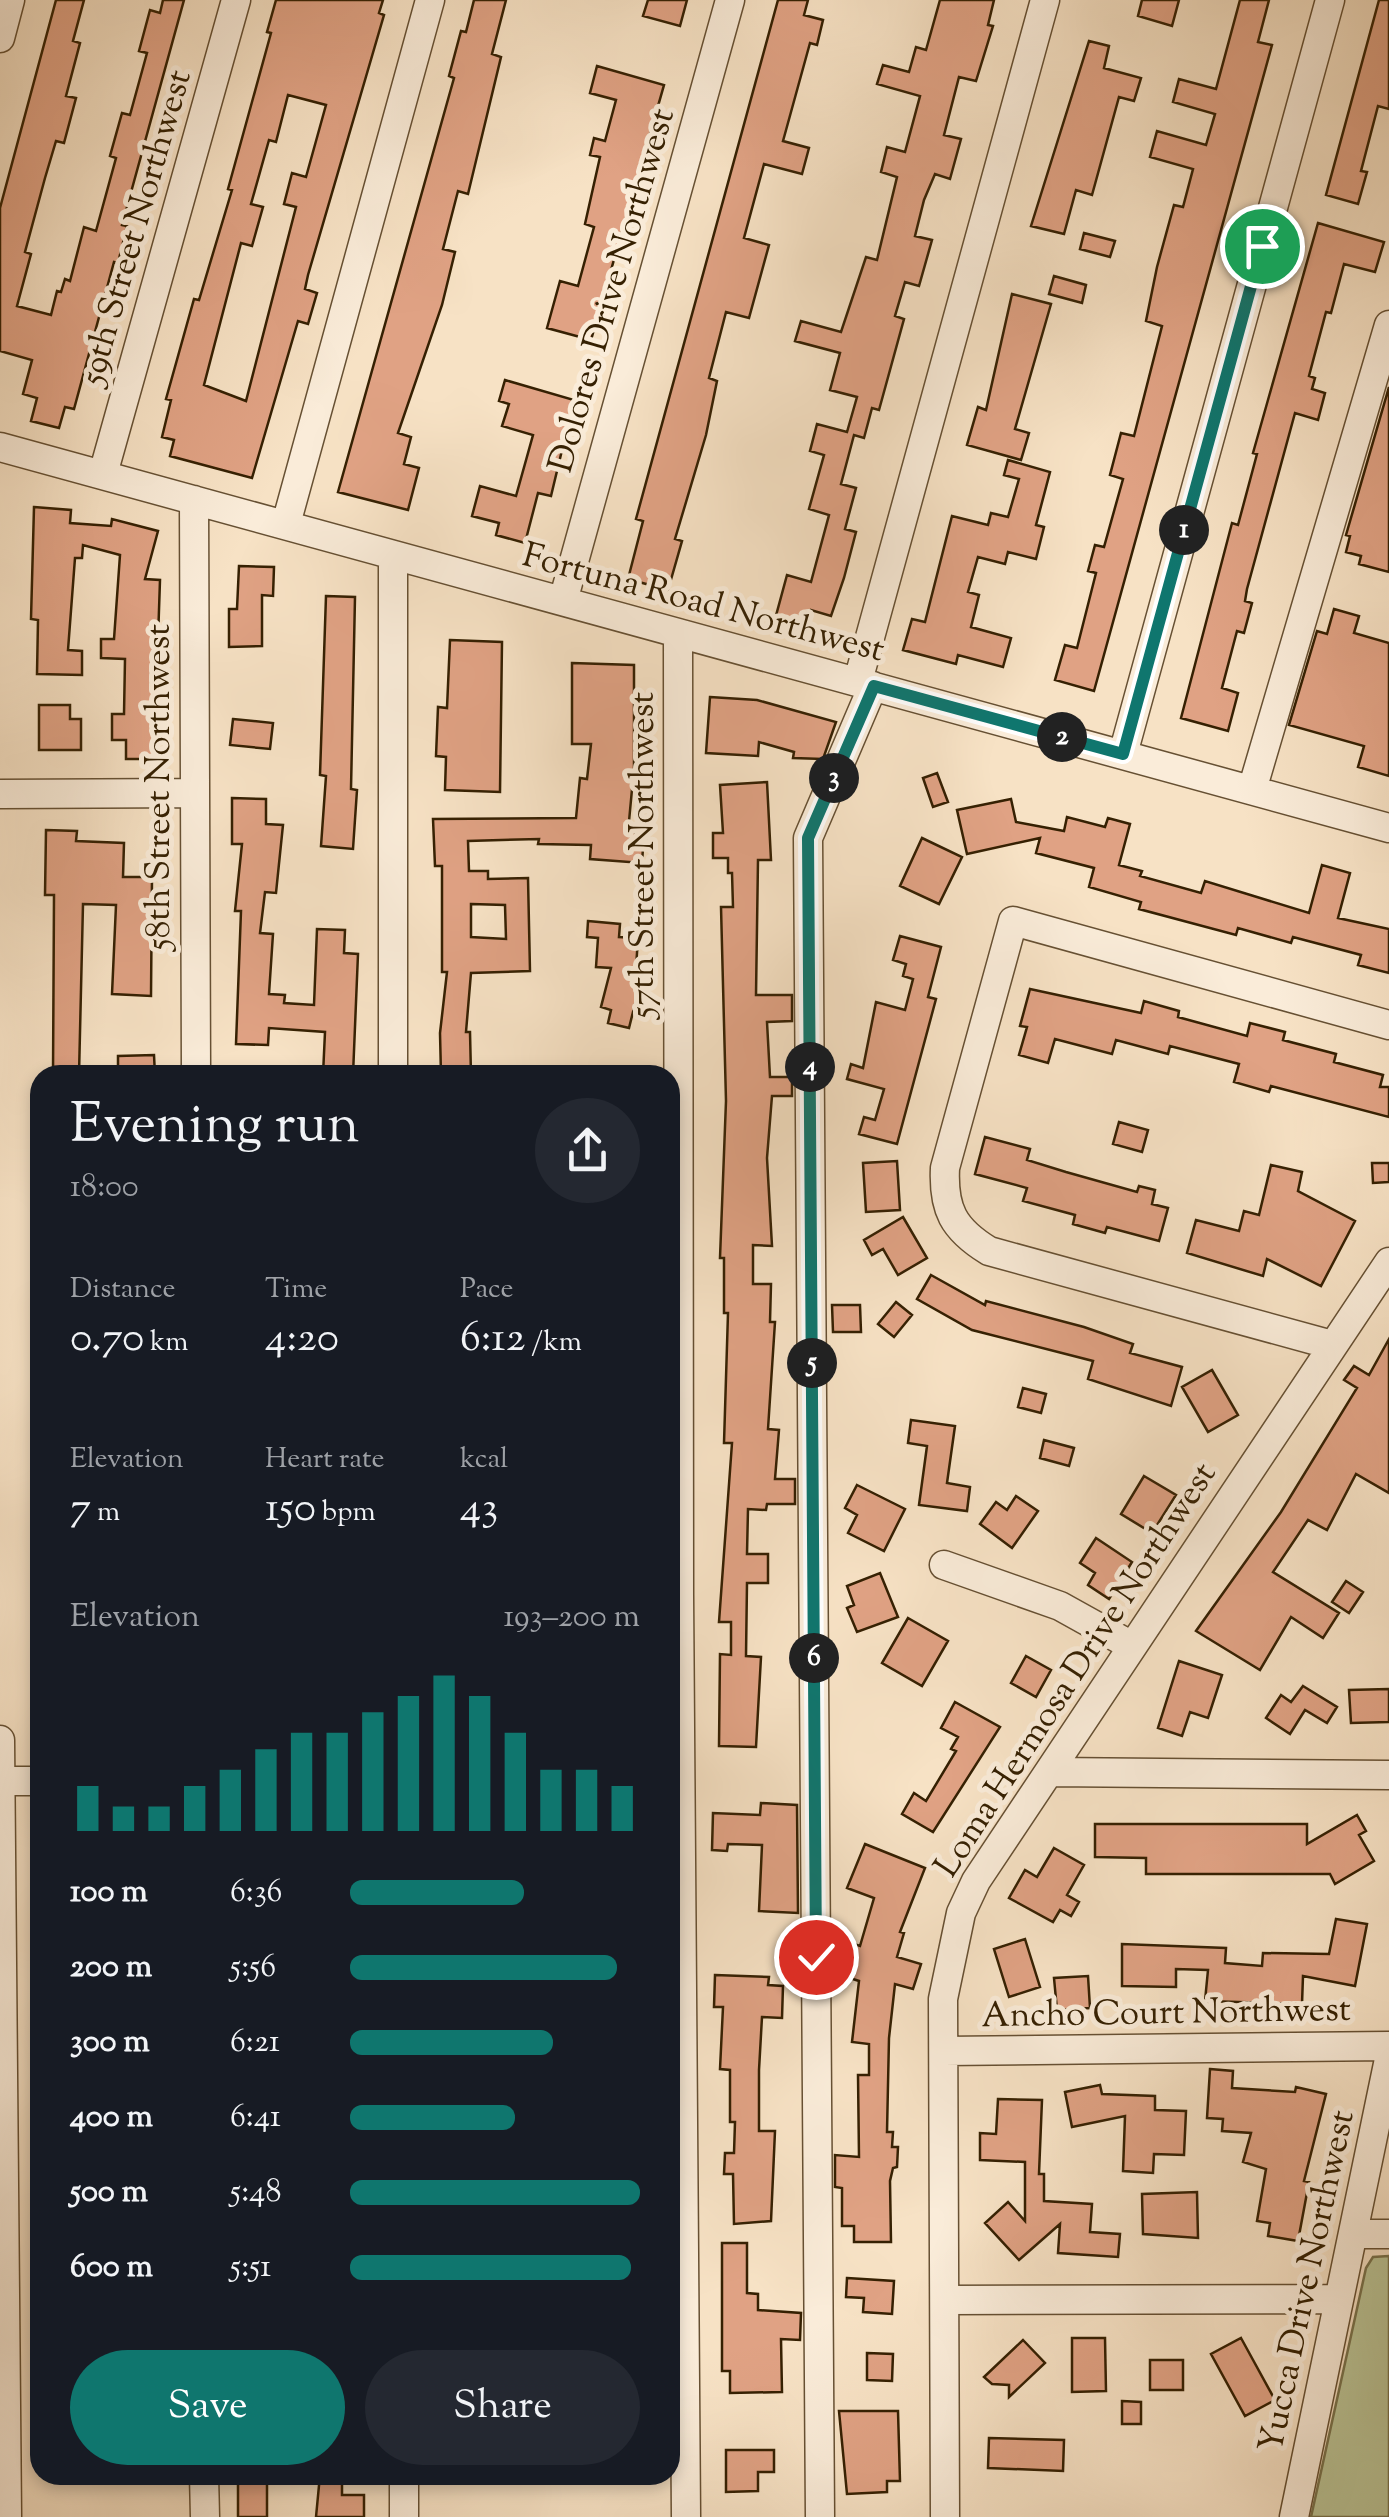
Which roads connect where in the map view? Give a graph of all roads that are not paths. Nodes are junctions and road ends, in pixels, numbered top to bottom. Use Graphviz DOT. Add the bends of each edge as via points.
graph roads {
  1 [pos="10,0"];
  2 [pos="236,0"];
  3 [pos="430,0"];
  4 [pos="730,0"];
  5 [pos="1046,0"];
  6 [pos="1330,0"];
  7 [pos="0,38"];
  8 [pos="1388,332"];
  9 [pos="0,447"];
  10 [pos="103,474"];
  11 [pos="194,500"];
  12 [pos="286,524"];
  13 [pos="393,555"];
  14 [pos="563,601"];
  15 [pos="678,632"];
  16 [pos="866,683"];
  17 [pos="1123,754"];
  18 [pos="1252,790"];
  19 [pos="195,792"];
  20 [pos="0,794"];
  21 [pos="1389,828"];
  22 [pos="1389,1025"];
  23 [pos="196,1065"];
  24 [pos="393,1065"];
  25 [pos="676,1065"];
  26 [pos="1389,1262"];
  27 [pos="1332,1346"];
  28 [pos="944,1565"];
  29 [pos="1132,1646"];
  30 [pos="0,1740"];
  31 [pos="1051,1772"];
  32 [pos="1389,1775"];
  33 [pos="0,1780"];
  34 [pos="30,1780"];
  35 [pos="1389,2046"];
  36 [pos="944,2051"];
  37 [pos="1389,2060"];
  38 [pos="680,2218"];
  39 [pos="1353,2234"];
  40 [pos="1389,2234"];
  41 [pos="1338,2299"];
  42 [pos="948,2300"];
  43 [pos="204,2485"];
  44 [pos="404,2485"];
  45 [pos="6,2517"];
  46 [pos="204,2517"];
  47 [pos="404,2517"];
  48 [pos="686,2517"];
  49 [pos="820,2517"];
  50 [pos="946,2517"];
  51 [pos="1294,2517"];
  1 -- 7 [label="street"];
  2 -- 10 [label="street, 59th Street Northwest"];
  3 -- 12 [label="street"];
  4 -- 14 [label="street, Dolores Drive Northwest"];
  5 -- 16 [label="street"];
  6 -- 17 [label="street"];
  8 -- 18 [label="street"];
  9 -- 10 [label="street, Fortuna Road Northwest"];
  10 -- 11 [label="street, Fortuna Road Northwest"];
  11 -- 12 [label="street, Fortuna Road Northwest"];
  11 -- 19 [label="street, 58th Street Northwest"];
  12 -- 13 [label="street, Fortuna Road Northwest"];
  13 -- 14 [label="street, Fortuna Road Northwest"];
  13 -- 24 [label="street"];
  14 -- 15 [label="street, Fortuna Road Northwest"];
  15 -- 16 [label="street, Fortuna Road Northwest"];
  15 -- 25 [label="street, 57th Street Northwest"];
  16 -- 17 [label="street, Fortuna Road Northwest"];
  16 -- 49 [label="street" via="808,838"];
  17 -- 18 [label="street, Fortuna Road Northwest"];
  18 -- 21 [label="street, Fortuna Road Northwest"];
  19 -- 20 [label="street"];
  19 -- 23 [label="street, 58th Street Northwest"];
  22 -- 27 [label="street" via="1013,921 945,1168 951,1220 989,1250"];
  26 -- 27 [label="street, Loma Hermosa Drive Northwest"];
  27 -- 29 [label="street, Loma Hermosa Drive Northwest"];
  28 -- 29 [label="street" via="1060,1606"];
  29 -- 31 [label="street, Loma Hermosa Drive Northwest"];
  30 -- 33 [label="street"];
  31 -- 32 [label="street"];
  31 -- 36 [label="street, Loma Hermosa Drive Northwest" via="961,1913 943,1999"];
  33 -- 34 [label="street"];
  33 -- 45 [label="street"];
  35 -- 36 [label="street, Ancho Court Northwest"];
  36 -- 42 [label="street, Loma Hermosa Drive Northwest"];
  37 -- 39 [label="street, Yucca Drive Northwest"];
  38 -- 48 [label="street, 57th Street Northwest"];
  39 -- 40 [label="street"];
  39 -- 41 [label="street, Yucca Drive Northwest"];
  41 -- 42 [label="street"];
  41 -- 51 [label="street, Yucca Drive Northwest"];
  42 -- 50 [label="street, Loma Hermosa Drive Northwest"];
  43 -- 46 [label="street"];
  44 -- 47 [label="street"];
}
